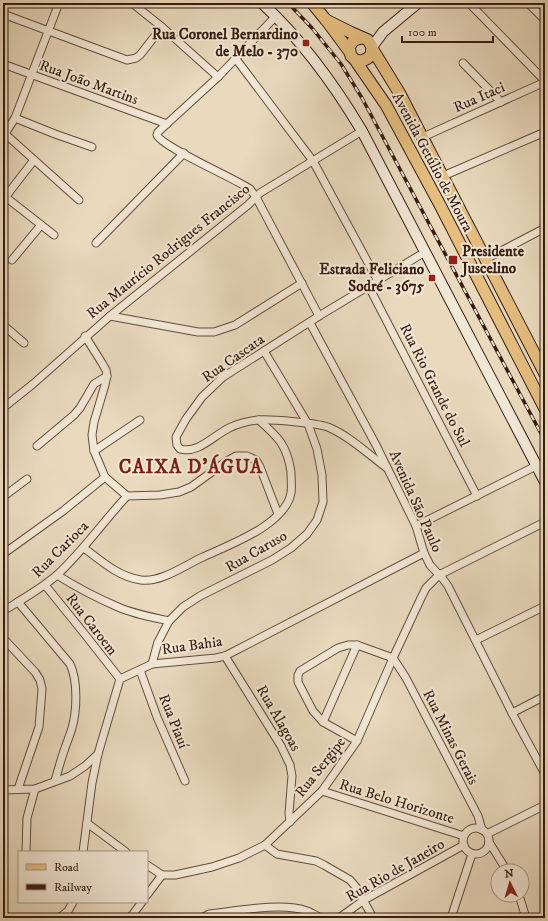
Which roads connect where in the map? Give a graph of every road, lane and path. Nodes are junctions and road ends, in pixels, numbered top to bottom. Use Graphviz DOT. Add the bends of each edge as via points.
graph roads {
  1 [pos="59,3"];
  2 [pos="132,3"];
  3 [pos="262,3"];
  4 [pos="418,3"];
  5 [pos="469,3"];
  6 [pos="528,3"];
  7 [pos="314,4"];
  8 [pos="3,14"];
  9 [pos="276,16"];
  10 [pos="326,20"];
  11 [pos="545,20"];
  12 [pos="162,27"];
  13 [pos="48,30"];
  14 [pos="382,32"];
  15 [pos="363,38"];
  16 [pos="372,48"];
  17 [pos="352,55"];
  18 [pos="236,59"];
  19 [pos="463,63"];
  20 [pos="3,64"];
  21 [pos="32,75"];
  22 [pos="218,77"];
  23 [pos="545,81"];
  24 [pos="501,102"];
  25 [pos="15,118"];
  26 [pos="167,124"];
  27 [pos="362,131"];
  28 [pos="545,132"];
  29 [pos="4,133"];
  30 [pos="423,137"];
  31 [pos="92,147"];
  32 [pos="184,153"];
  33 [pos="34,160"];
  34 [pos="313,161"];
  35 [pos="443,176"];
  36 [pos="4,197"];
  37 [pos="256,197"];
  38 [pos="79,200"];
  39 [pos="41,225"];
  40 [pos="545,228"];
  41 [pos="54,235"];
  42 [pos="96,243"];
  43 [pos="425,252"];
  44 [pos="486,259"];
  45 [pos="12,260"];
  46 [pos="378,281"];
  47 [pos="302,283"];
  48 [pos="369,287"];
  49 [pos="110,316"];
  50 [pos="319,316"];
  51 [pos="310,323"];
  52 [pos="3,325"];
  53 [pos="85,336"];
  54 [pos="24,343"];
  55 [pos="264,351"];
  56 [pos="545,374"];
  57 [pos="106,376"];
  58 [pos="3,408"];
  59 [pos="545,409"];
  60 [pos="140,420"];
  61 [pos="259,420"];
  62 [pos="308,424"];
  63 [pos="37,446"];
  64 [pos="94,451"];
  65 [pos="536,466"];
  66 [pos="387,468"];
  67 [pos="105,477"];
  68 [pos="27,479"];
  69 [pos="545,482"];
  70 [pos="127,496"];
  71 [pos="477,496"];
  72 [pos="3,497"];
  73 [pos="278,514"];
  74 [pos="545,522"];
  75 [pos="416,526"];
  76 [pos="84,548"];
  77 [pos="424,553"];
  78 [pos="3,554"];
  79 [pos="439,574"];
  80 [pos="57,575"];
  81 [pos="44,585"];
  82 [pos="18,602"];
  83 [pos="545,606"];
  84 [pos="3,611"];
  85 [pos="168,621"];
  86 [pos="3,638"];
  87 [pos="476,640"];
  88 [pos="357,645"];
  89 [pos="225,656"];
  90 [pos="393,658"];
  91 [pos="152,664"];
  92 [pos="140,670"];
  93 [pos="120,679"];
  94 [pos="3,690"];
  95 [pos="545,696"];
  96 [pos="3,705"];
  97 [pos="512,713"];
  98 [pos="323,722"];
  99 [pos="357,741"];
  100 [pos="98,754"];
  101 [pos="545,774"];
  102 [pos="185,780"];
  103 [pos="55,781"];
  104 [pos="18,789"];
  105 [pos="35,789"];
  106 [pos="3,790"];
  107 [pos="322,791"];
  108 [pos="545,805"];
  109 [pos="290,822"];
  110 [pos="87,823"];
  111 [pos="485,832"];
  112 [pos="464,836"];
  113 [pos="489,842"];
  114 [pos="265,845"];
  115 [pos="464,845"];
  116 [pos="26,851"];
  117 [pos="83,851"];
  118 [pos="125,851"];
  119 [pos="472,854"];
  120 [pos="502,863"];
  121 [pos="148,866"];
  122 [pos="162,875"];
  123 [pos="148,895"];
  124 [pos="364,900"];
  125 [pos="72,903"];
  126 [pos="141,903"];
  127 [pos="521,903"];
  128 [pos="59,918"];
  129 [pos="130,918"];
  130 [pos="202,918"];
  131 [pos="321,918"];
  132 [pos="339,918"];
  133 [pos="373,918"];
  134 [pos="451,918"];
  135 [pos="526,918"];
  1 -- 13 [label="street"];
  2 -- 12 [label="street"];
  3 -- 9 [label="main road"];
  4 -- 14 [label="main road"];
  5 -- 23 [label="street"];
  6 -- 11 [label="street"];
  7 -- 10 [label="main road, Avenida Getúlio de Moura"];
  8 -- 13 [label="street"];
  9 -- 18 [label="street"];
  9 -- 27 [label="main road" via="318,65"];
  10 -- 15 [label="main road, Avenida Getúlio de Moura"];
  10 -- 17 [label="main road, Avenida Getúlio de Moura"];
  12 -- 13 [label="street" via="140,55 130,60"];
  12 -- 22 [label="street"];
  13 -- 21 [label="street"];
  14 -- 15 [label="main road"];
  14 -- 16 [label="main road"];
  15 -- 16 [label="main road" via="370,42"];
  15 -- 17 [label="main road" via="352,41"];
  16 -- 17 [label="main road" via="371,56 367,60 361,61"];
  16 -- 30 [label="main road, Avenida Getúlio de Moura"];
  17 -- 59 [label="main road, Avenida Getúlio de Moura" via="386,105"];
  18 -- 22 [label="street"];
  18 -- 34 [label="street"];
  19 -- 24 [label="street"];
  20 -- 21 [label="street, Rua João Martins"];
  21 -- 25 [label="street"];
  21 -- 26 [label="street, Rua João Martins"];
  22 -- 26 [label="street"];
  23 -- 24 [label="street, Rua Itaci"];
  24 -- 30 [label="street, Rua Itaci"];
  25 -- 29 [label="street"];
  25 -- 31 [label="street"];
  26 -- 32 [label="street" via="157,136"];
  27 -- 34 [label="street, Rua Maurício Rodrigues Francisco"];
  27 -- 43 [label="main road"];
  28 -- 35 [label="street"];
  29 -- 33 [label="street"];
  30 -- 35 [label="main road, Avenida Getúlio de Moura"];
  32 -- 37 [label="street" via="246,186"];
  32 -- 42 [label="street"];
  33 -- 36 [label="street"];
  33 -- 38 [label="street"];
  34 -- 37 [label="street, Rua Maurício Rodrigues Francisco"];
  34 -- 46 [label="street"];
  35 -- 44 [label="main road, Avenida Getúlio de Moura"];
  36 -- 39 [label="street"];
  37 -- 47 [label="street"];
  37 -- 49 [label="street, Rua Maurício Rodrigues Francisco"];
  39 -- 41 [label="street"];
  39 -- 45 [label="street"];
  40 -- 44 [label="street"];
  43 -- 46 [label="street, Rua Cascata"];
  43 -- 65 [label="main road"];
  44 -- 56 [label="main road, Avenida Getúlio de Moura"];
  46 -- 48 [label="street, Rua Cascata"];
  47 -- 49 [label="street" via="235,326 214,332 198,332"];
  47 -- 50 [label="street"];
  48 -- 50 [label="street, Rua Cascata"];
  48 -- 71 [label="street, Rua Rio Grande do Sul"];
  49 -- 53 [label="street, Rua Maurício Rodrigues Francisco"];
  50 -- 51 [label="street, Rua Cascata"];
  51 -- 55 [label="street, Rua Cascata"];
  51 -- 66 [label="street, Avenida São Paulo"];
  52 -- 54 [label="street"];
  53 -- 57 [label="street" via="106,370"];
  53 -- 58 [label="street, Rua Maurício Rodrigues Francisco"];
  55 -- 61 [label="street, Rua Cascata" via="223,377 202,397 180,429 176,437 177,445 180,449 189,450 228,429"];
  55 -- 62 [label="street, Rua Caruso"];
  57 -- 63 [label="street" via="94,384 74,415"];
  57 -- 64 [label="street" via="94,422"];
  60 -- 64 [label="street"];
  61 -- 62 [label="street, Rua Cascata"];
  61 -- 73 [label="street" via="284,445 289,462 291,494"];
  62 -- 66 [label="street, Rua Cascata" via="328,426"];
  62 -- 85 [label="street, Rua Caruso" via="317,449 322,475 323,502 317,520 307,534 291,548 200,596"];
  64 -- 67 [label="street"];
  65 -- 69 [label="main road"];
  65 -- 71 [label="street"];
  66 -- 75 [label="street, Avenida São Paulo"];
  67 -- 70 [label="street"];
  67 -- 78 [label="street"];
  68 -- 72 [label="street"];
  70 -- 73 [label="street" via="179,492 191,487 236,456 247,456 256,460 260,467"];
  70 -- 76 [label="street, Rua Carioca"];
  71 -- 75 [label="street"];
  73 -- 76 [label="street" via="269,523 238,541 152,580 127,576 110,568"];
  74 -- 79 [label="street"];
  75 -- 77 [label="street, Avenida São Paulo"];
  76 -- 80 [label="street, Rua Carioca"];
  77 -- 79 [label="street, Avenida São Paulo" via="430,565"];
  77 -- 89 [label="street, Rua Bahia"];
  79 -- 87 [label="street, Avenida São Paulo"];
  79 -- 90 [label="street, Rua Sergipe" via="426,588"];
  80 -- 81 [label="street, Rua Carioca"];
  80 -- 85 [label="street" via="118,607"];
  81 -- 82 [label="street, Rua Carioca"];
  81 -- 93 [label="street, Rua Caroem"];
  82 -- 84 [label="street, Rua Carioca"];
  82 -- 103 [label="street" via="70,664 74,673 75,716"];
  83 -- 87 [label="street"];
  85 -- 91 [label="street, Rua Caruso" via="158,642"];
  86 -- 104 [label="street" via="35,672 42,689 39,727"];
  87 -- 97 [label="street, Avenida São Paulo"];
  88 -- 90 [label="street"];
  88 -- 98 [label="street"];
  88 -- 98 [label="street" via="338,648 307,666 298,675 298,682 313,711"];
  89 -- 91 [label="street, Rua Bahia"];
  89 -- 109 [label="street, Rua Alagoas" via="281,746 290,765"];
  90 -- 99 [label="street, Rua Sergipe"];
  90 -- 111 [label="street, Rua Minas Gerais" via="410,684"];
  91 -- 92 [label="street, Rua Bahia"];
  92 -- 93 [label="street, Rua Bahia"];
  92 -- 102 [label="street, Rua Piauí"];
  93 -- 100 [label="street"];
  94 -- 96 [label="street"];
  95 -- 97 [label="street"];
  97 -- 101 [label="street, Avenida São Paulo"];
  98 -- 99 [label="street"];
  99 -- 107 [label="street, Rua Sergipe"];
  100 -- 103 [label="street" via="70,776"];
  100 -- 110 [label="street"];
  103 -- 105 [label="street"];
  104 -- 105 [label="street"];
  104 -- 106 [label="street"];
  105 -- 116 [label="street" via="28,818"];
  107 -- 109 [label="street, Rua Sergipe"];
  107 -- 112 [label="street, Rua Belo Horizonte"];
  108 -- 111 [label="street"];
  109 -- 114 [label="street, Rua Sergipe"];
  110 -- 117 [label="street"];
  110 -- 118 [label="street"];
  111 -- 112 [label="street" via="478,828 470,830"];
  111 -- 113 [label="street"];
  112 -- 115 [label="street"];
  113 -- 119 [label="street" via="483,852"];
  113 -- 120 [label="street"];
  114 -- 122 [label="street, Rua Sergipe" via="239,858 212,867 175,875"];
  114 -- 124 [label="street" via="277,854 324,865 350,880"];
  115 -- 119 [label="street"];
  115 -- 124 [label="street, Rua Rio de Janeiro"];
  119 -- 134 [label="street"];
  121 -- 122 [label="street"];
  122 -- 123 [label="street"];
  124 -- 132 [label="street, Rua Rio de Janeiro"];
  124 -- 133 [label="street"];
  125 -- 128 [label="street" via="68,911"];
  126 -- 129 [label="street"];
  127 -- 135 [label="street"];
  130 -- 131 [label="street" via="209,914 275,907 308,911"];
}
